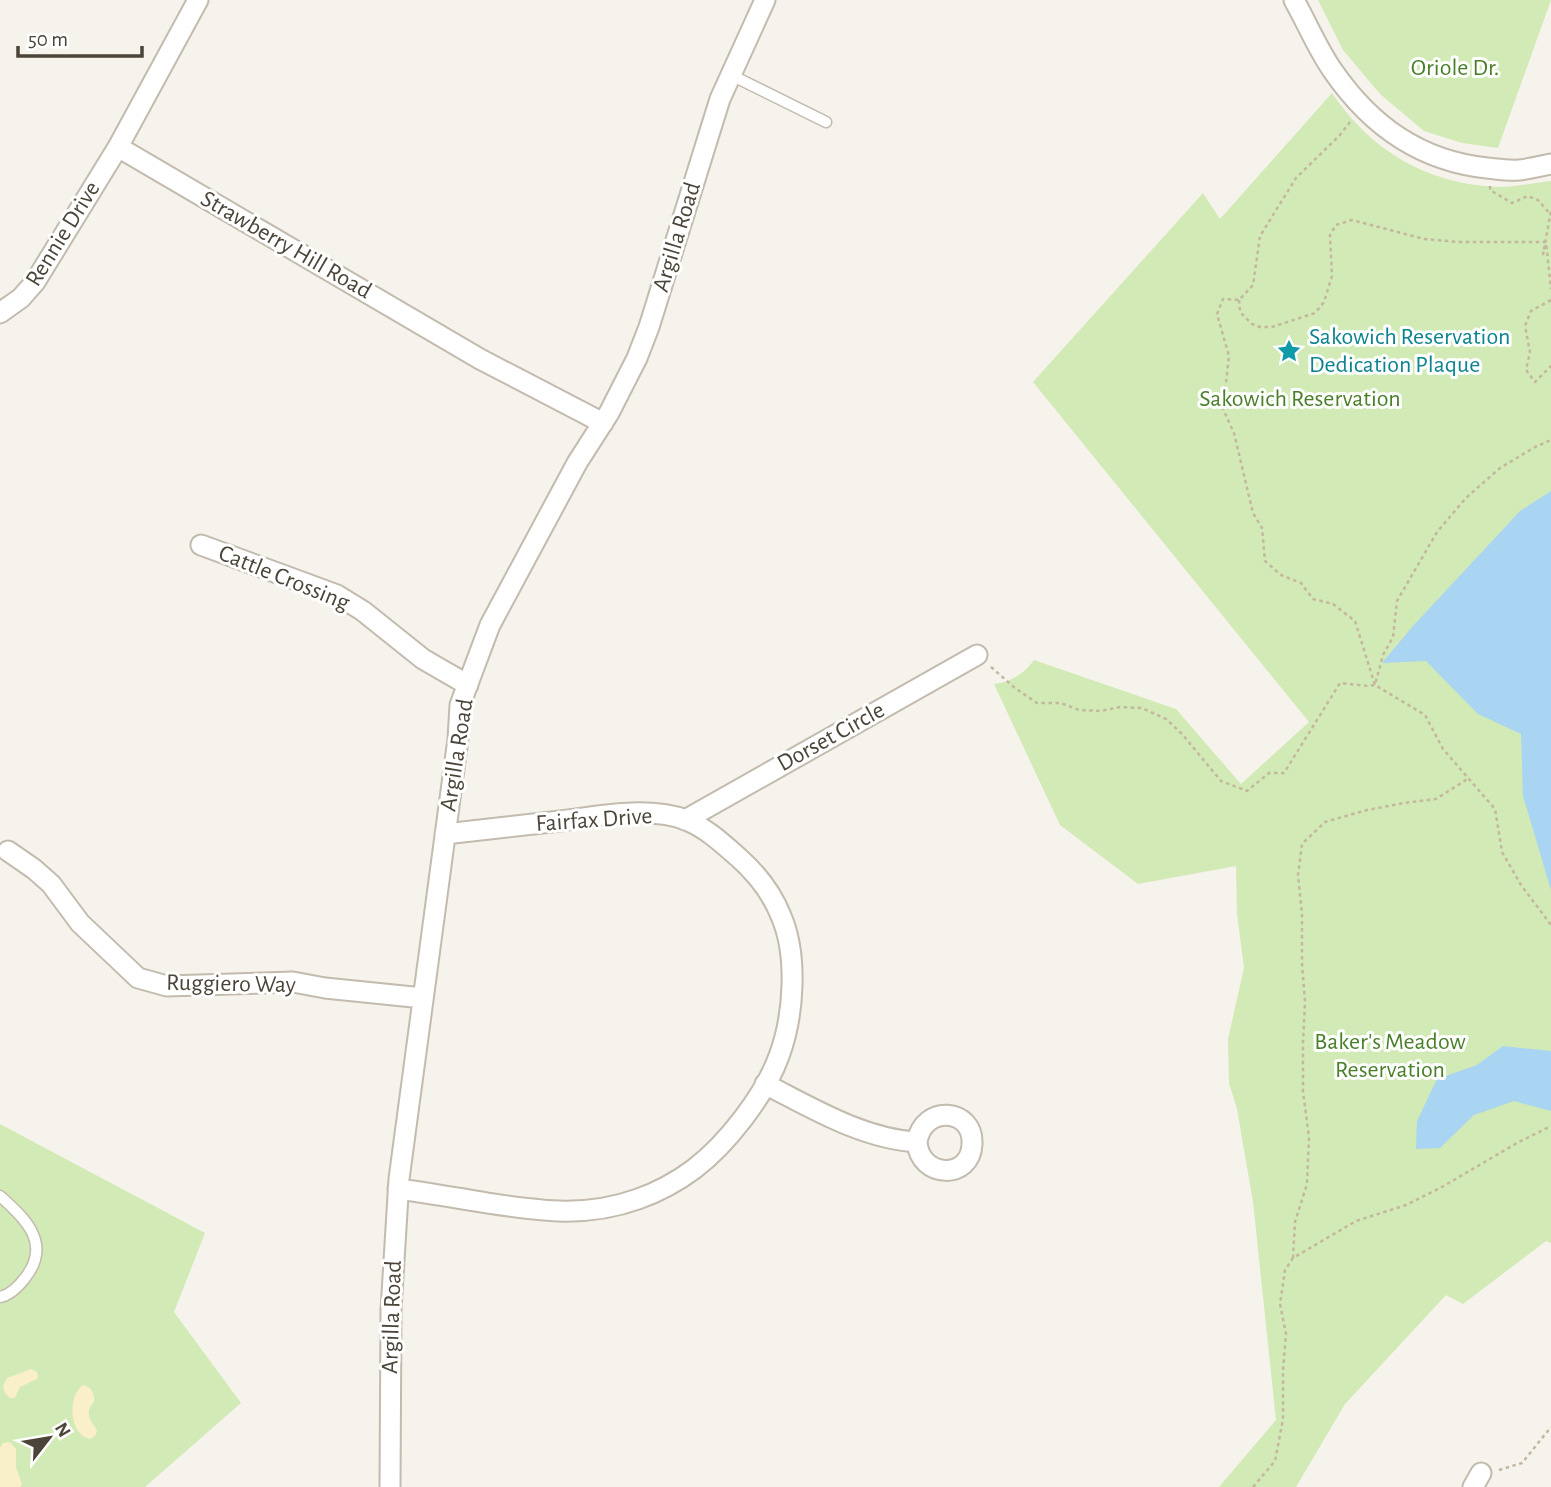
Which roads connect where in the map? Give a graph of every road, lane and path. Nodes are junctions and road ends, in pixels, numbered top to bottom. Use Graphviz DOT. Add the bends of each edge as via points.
graph roads {
  1 [pos="198,0"];
  2 [pos="765,0"];
  3 [pos="1294,0"];
  4 [pos="731,75"];
  5 [pos="1361,108"];
  6 [pos="826,121"];
  7 [pos="117,147"];
  8 [pos="1551,164"];
  9 [pos="1489,168"];
  10 [pos="1551,213"];
  11 [pos="1546,242"];
  12 [pos="1551,289"];
  13 [pos="1239,299"];
  14 [pos="1551,300"];
  15 [pos="0,313"];
  16 [pos="1551,366"];
  17 [pos="603,423"];
  18 [pos="1551,440"];
  19 [pos="201,545"];
  20 [pos="977,655"];
  21 [pos="468,685"];
  22 [pos="1375,685"];
  23 [pos="1469,778"];
  24 [pos="685,820"];
  25 [pos="445,834"];
  26 [pos="8,851"];
  27 [pos="1551,926"];
  28 [pos="422,998"];
  29 [pos="765,1084"];
  30 [pos="1551,1126"];
  31 [pos="917,1142"];
  32 [pos="398,1189"];
  33 [pos="0,1196"];
  34 [pos="1293,1258"];
  35 [pos="0,1297"];
  36 [pos="1551,1427"];
  37 [pos="1478,1479"];
  38 [pos="390,1487"];
  39 [pos="1253,1487"];
  1 -- 7 [label="street"];
  2 -- 4 [label="street, Argilla Road"];
  3 -- 5 [label="street" via="1332,70"];
  4 -- 6 [label="lane"];
  4 -- 17 [label="street, Argilla Road" via="649,327"];
  5 -- 9 [label="street" via="1405,143 1442,160"];
  5 -- 13 [label="path" via="1296,178 1260,236 1253,285"];
  7 -- 15 [label="street, Rennie Drive" via="35,282"];
  7 -- 17 [label="street, Strawberry Hill Road" via="481,359"];
  8 -- 9 [label="street" via="1517,171"];
  9 -- 10 [label="path" via="1490,190 1512,203 1528,196"];
  10 -- 11 [label="path" via="1543,254"];
  11 -- 12 [label="path"];
  11 -- 13 [label="path" via="1424,239 1352,220 1336,225 1331,235 1332,276 1324,302 1315,313 1260,327 1240,312"];
  13 -- 22 [label="path" via="1223,299 1217,314 1229,356 1223,409 1234,433 1253,513 1262,528 1265,561 1281,575 1301,583 1313,599 1333,604 1355,621"];
  14 -- 16 [label="path" via="1531,311 1525,326 1530,352 1526,370 1535,382"];
  17 -- 21 [label="street, Argilla Road" via="490,625"];
  18 -- 22 [label="path" via="1500,468 1437,532 1397,601 1393,637"];
  19 -- 21 [label="street, Cattle Crossing" via="337,595 423,659"];
  20 -- 22 [label="path" via="1037,703 1079,710 1142,708 1166,719 1221,781 1247,791 1269,773 1284,773 1340,683"];
  20 -- 24 [label="street, Dorset Circle"];
  21 -- 25 [label="street, Argilla Road" via="460,705"];
  22 -- 23 [label="path" via="1424,715 1443,749"];
  23 -- 27 [label="path" via="1495,809 1502,852"];
  23 -- 34 [label="path" via="1436,799 1325,822 1302,844 1298,875 1303,914 1303,1093 1309,1137 1307,1184 1295,1222"];
  24 -- 25 [label="street, Fairfax Drive" via="618,814"];
  24 -- 29 [label="street, Fairfax Drive" via="705,830 745,863 783,918 791,957 789,1017"];
  25 -- 28 [label="street, Argilla Road"];
  26 -- 28 [label="street, Ruggiero Way" via="51,884 80,923 138,978 167,986 293,982"];
  28 -- 32 [label="street, Argilla Road"];
  29 -- 31 [label="street" via="859,1129"];
  29 -- 32 [label="street, Fairfax Drive" via="709,1156 677,1181 638,1199 552,1212"];
  30 -- 34 [label="path" via="1442,1187 1406,1205 1356,1221"];
  32 -- 38 [label="street, Argilla Road" via="391,1310"];
  33 -- 35 [label="lane" via="29,1227 36,1251 28,1274 7,1296"];
  34 -- 39 [label="path" via="1284,1270 1280,1304 1286,1334 1283,1419 1275,1461"];
  36 -- 37 [label="path" via="1522,1463"];
}
